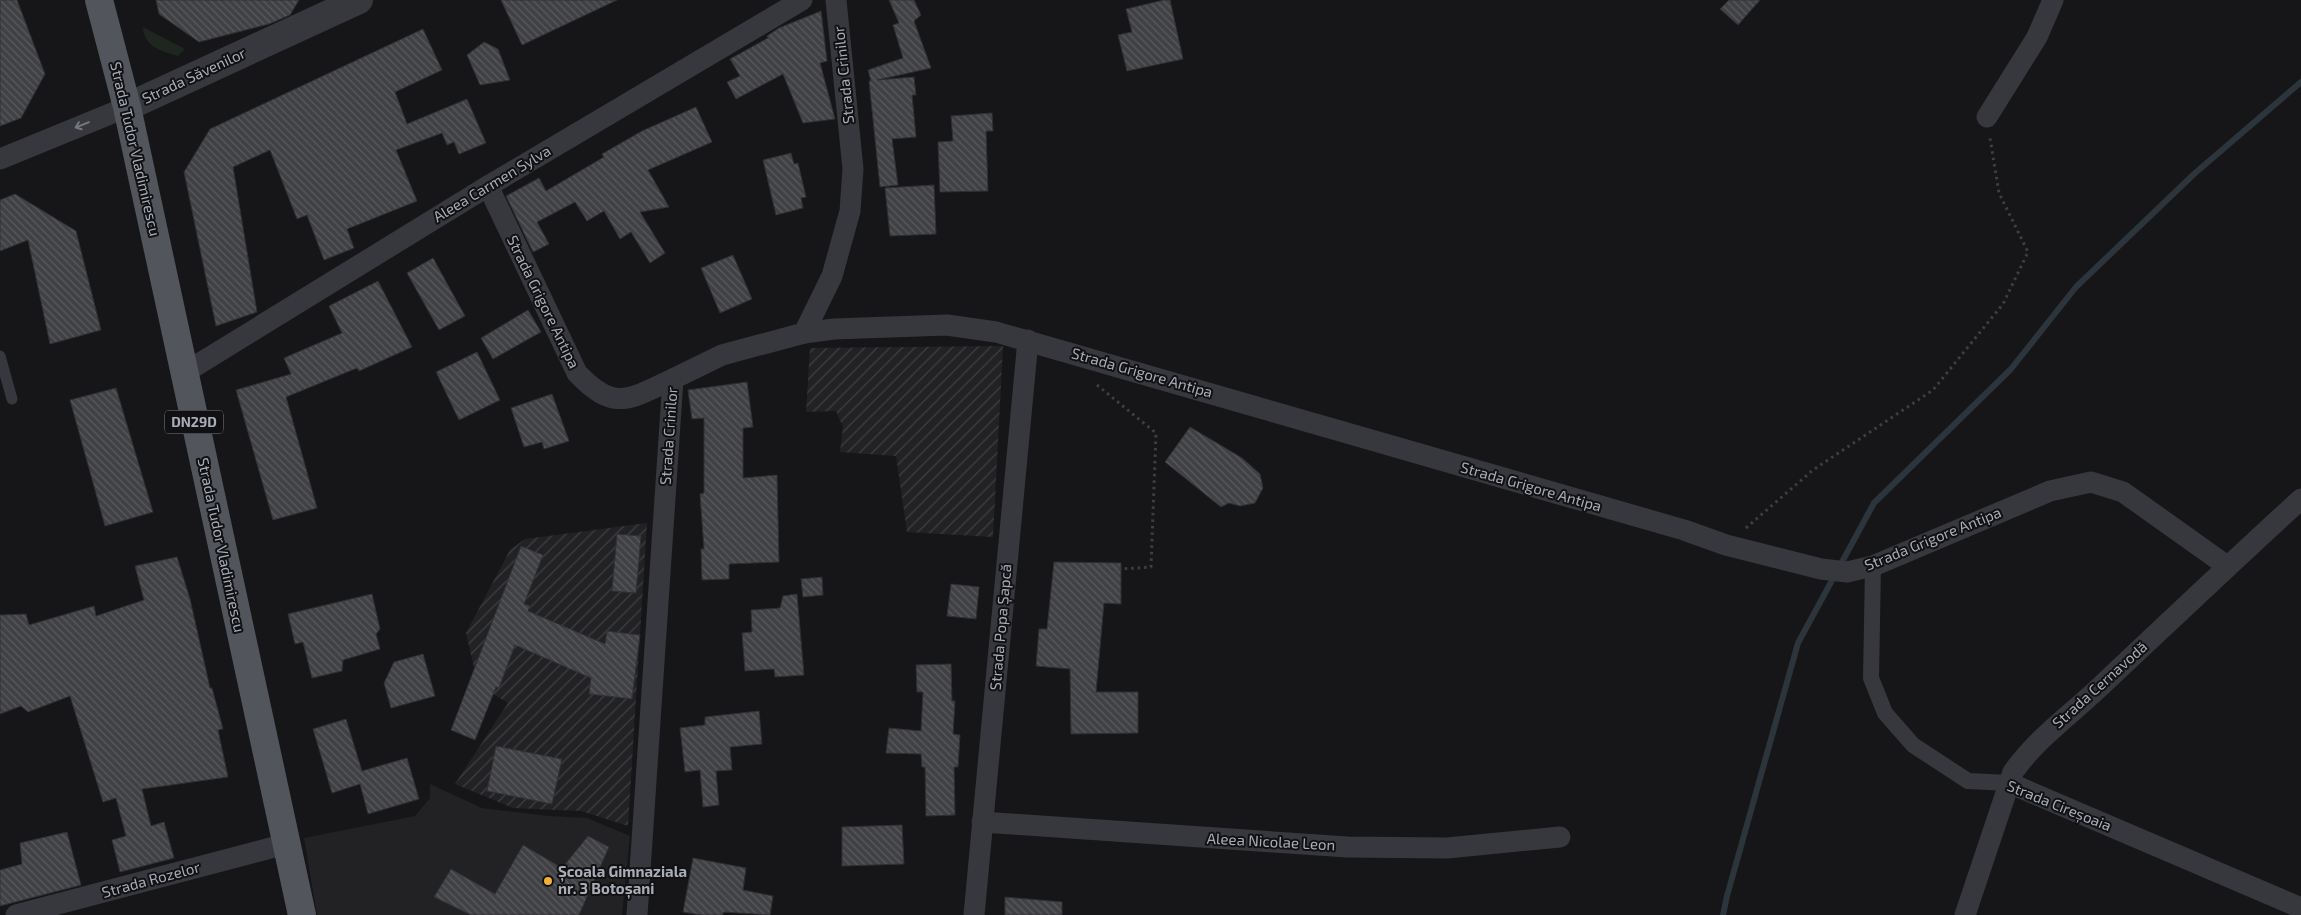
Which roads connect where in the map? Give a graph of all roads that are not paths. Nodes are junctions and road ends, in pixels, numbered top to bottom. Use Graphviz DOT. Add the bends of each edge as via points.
graph roads {
  1 [pos="99,0"];
  2 [pos="802,0"];
  3 [pos="836,0"];
  4 [pos="2053,0"];
  5 [pos="345,3"];
  6 [pos="127,107"];
  7 [pos="1987,117"];
  8 [pos="0,159"];
  9 [pos="488,186"];
  10 [pos="804,334"];
  11 [pos="1028,340"];
  12 [pos="0,356"];
  13 [pos="184,373"];
  14 [pos="673,379"];
  15 [pos="12,399"];
  16 [pos="2301,498"];
  17 [pos="1873,566"];
  18 [pos="2228,566"];
  19 [pos="2010,783"];
  20 [pos="982,822"];
  21 [pos="1560,837"];
  22 [pos="286,844"];
  23 [pos="2301,908"];
  24 [pos="16,915"];
  25 [pos="302,915"];
  26 [pos="637,915"];
  27 [pos="974,915"];
  28 [pos="1965,915"];
  1 -- 6 [label="main road, Strada Tudor Vladimirescu / DN29D"];
  2 -- 9 [label="street, Aleea Carmen Sylva"];
  3 -- 10 [label="street, Strada Crinilor" via="853,169 850,210 832,276"];
  4 -- 7 [label="street" via="2036,37"];
  5 -- 6 [label="street, Strada Săvenilor"];
  6 -- 8 [label="street, Strada Săvenilor, one-way"];
  6 -- 13 [label="main road, Strada Tudor Vladimirescu / DN29D"];
  9 -- 13 [label="street, Aleea Carmen Sylva"];
  9 -- 14 [label="street, Strada Grigore Antipa" via="577,373 594,390 610,398 628,399"];
  10 -- 11 [label="street, Strada Grigore Antipa" via="834,329 947,325"];
  10 -- 14 [label="street, Strada Crinilor" via="722,355"];
  11 -- 17 [label="street, Strada Grigore Antipa" via="1684,530 1726,545 1821,569 1848,572"];
  11 -- 20 [label="street, Strada Popa Șapcă"];
  12 -- 15 [label="lane"];
  13 -- 22 [label="main road, Strada Tudor Vladimirescu / DN29D"];
  14 -- 26 [label="street, Strada Crinilor"];
  16 -- 18 [label="street, Strada Cernavodă"];
  17 -- 18 [label="street, Strada Grigore Antipa" via="2050,491 2091,482 2123,492"];
  17 -- 19 [label="street, Strada Cireșoaia" via="1871,678 1885,713 1913,746 1968,781"];
  18 -- 19 [label="street, Strada Cernavodă" via="2041,739 2013,772"];
  19 -- 23 [label="street, Strada Cireșoaia"];
  19 -- 28 [label="street, Strada Cernavodă"];
  20 -- 21 [label="street, Aleea Nicolae Leon" via="1347,846 1446,848"];
  20 -- 27 [label="street, Strada Popa Șapcă"];
  22 -- 24 [label="street, Strada Rozelor"];
  22 -- 25 [label="main road, Strada Tudor Vladimirescu / DN29D"];
}
